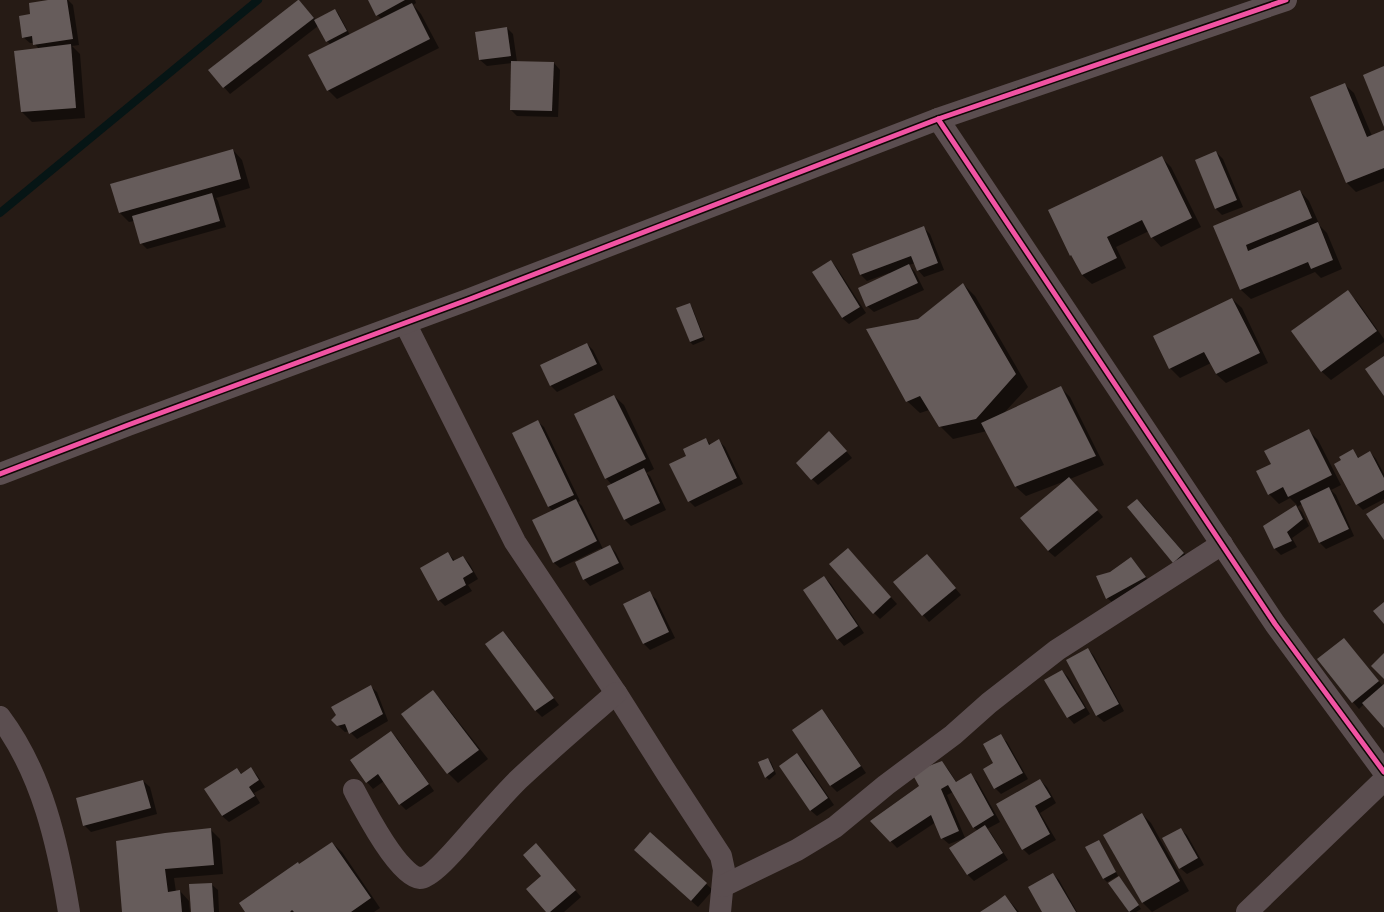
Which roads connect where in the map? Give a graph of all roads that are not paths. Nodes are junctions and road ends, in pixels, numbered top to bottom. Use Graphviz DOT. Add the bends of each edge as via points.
graph roads {
  1 [pos="1286,0"];
  2 [pos="938,119"];
  3 [pos="405,323"];
  4 [pos="0,474"];
  5 [pos="1222,544"];
  6 [pos="616,693"];
  7 [pos="0,717"];
  8 [pos="1384,772"];
  9 [pos="1384,780"];
  10 [pos="354,790"];
  11 [pos="724,886"];
  12 [pos="69,912"];
  13 [pos="720,912"];
  14 [pos="1247,912"];
  1 -- 2 [label="street"];
  2 -- 3 [label="street"];
  2 -- 5 [label="street"];
  3 -- 4 [label="street"];
  3 -- 6 [label="street" via="515,542"];
  5 -- 8 [label="street" via="1275,624"];
  5 -- 11 [label="street" via="1057,650 835,827 797,850"];
  6 -- 10 [label="street" via="517,781 445,861 428,876 419,878 408,873 395,858"];
  6 -- 11 [label="street" via="721,856"];
  7 -- 12 [label="street" via="14,735 38,785 54,838"];
  9 -- 14 [label="street"];
  11 -- 13 [label="street"];
}
